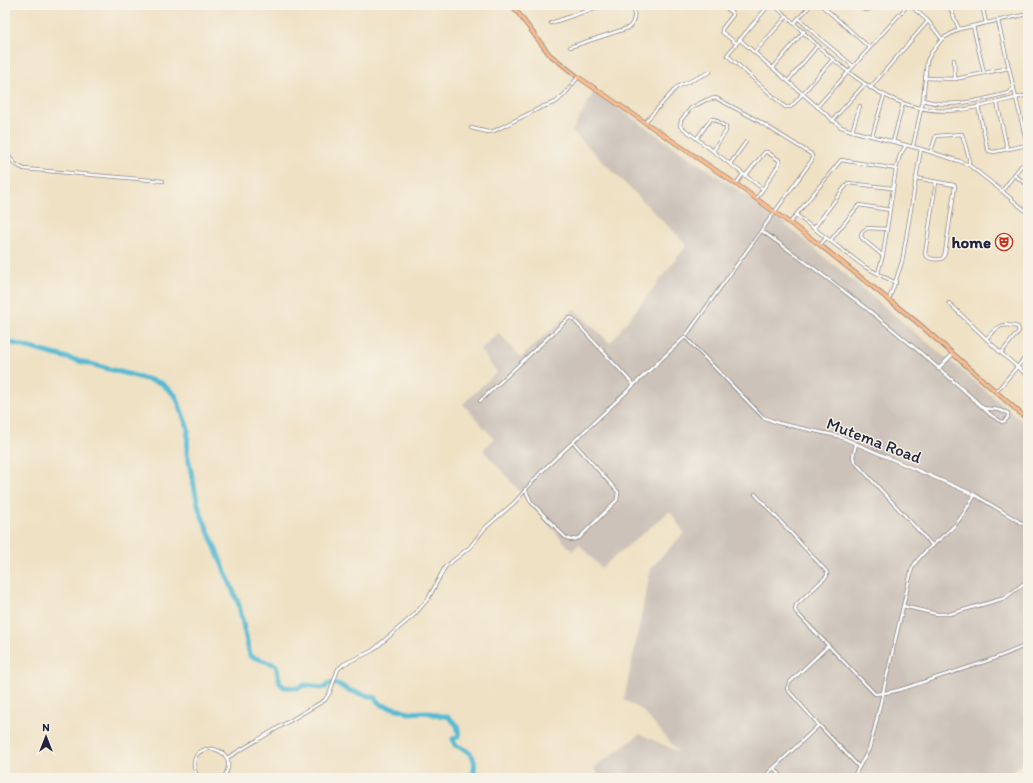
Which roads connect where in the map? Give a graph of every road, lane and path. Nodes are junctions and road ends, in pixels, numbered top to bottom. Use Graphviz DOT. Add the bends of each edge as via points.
graph roads {
  1 [pos="512,5"];
  2 [pos="604,5"];
  3 [pos="633,5"];
  4 [pos="723,5"];
  5 [pos="769,5"];
  6 [pos="774,5"];
  7 [pos="811,5"];
  8 [pos="821,5"];
  9 [pos="858,5"];
  10 [pos="872,5"];
  11 [pos="909,5"];
  12 [pos="948,5"];
  13 [pos="982,5"];
  14 [pos="1028,14"];
  15 [pos="787,16"];
  16 [pos="798,18"];
  17 [pos="928,21"];
  18 [pos="998,21"];
  19 [pos="551,23"];
  20 [pos="794,23"];
  21 [pos="986,23"];
  22 [pos="973,26"];
  23 [pos="959,29"];
  24 [pos="804,31"];
  25 [pos="739,39"];
  26 [pos="942,39"];
  27 [pos="736,43"];
  28 [pos="818,45"];
  29 [pos="570,47"];
  30 [pos="870,48"];
  31 [pos="755,52"];
  32 [pos="833,59"];
  33 [pos="954,60"];
  34 [pos="853,66"];
  35 [pos="773,68"];
  36 [pos="1009,68"];
  37 [pos="710,72"];
  38 [pos="848,72"];
  39 [pos="984,73"];
  40 [pos="578,77"];
  41 [pos="925,78"];
  42 [pos="955,79"];
  43 [pos="788,81"];
  44 [pos="865,84"];
  45 [pos="870,88"];
  46 [pos="1014,88"];
  47 [pos="803,94"];
  48 [pos="1028,95"];
  49 [pos="884,96"];
  50 [pos="1017,98"];
  51 [pos="923,100"];
  52 [pos="997,102"];
  53 [pos="903,103"];
  54 [pos="860,106"];
  55 [pos="978,106"];
  56 [pos="817,107"];
  57 [pos="921,109"];
  58 [pos="832,121"];
  59 [pos="645,123"];
  60 [pos="471,128"];
  61 [pos="852,132"];
  62 [pos="872,136"];
  63 [pos="697,138"];
  64 [pos="746,142"];
  65 [pos="893,142"];
  66 [pos="906,145"];
  67 [pos="1027,145"];
  68 [pos="913,146"];
  69 [pos="1007,148"];
  70 [pos="921,149"];
  71 [pos="713,151"];
  72 [pos="931,151"];
  73 [pos="5,152"];
  74 [pos="730,164"];
  75 [pos="1028,164"];
  76 [pos="968,166"];
  77 [pos="896,168"];
  78 [pos="744,175"];
  79 [pos="1014,175"];
  80 [pos="916,178"];
  81 [pos="164,181"];
  82 [pos="936,182"];
  83 [pos="736,184"];
  84 [pos="1028,186"];
  85 [pos="892,188"];
  86 [pos="763,189"];
  87 [pos="1002,191"];
  88 [pos="756,199"];
  89 [pos="890,210"];
  90 [pos="774,211"];
  91 [pos="1028,213"];
  92 [pos="796,216"];
  93 [pos="790,223"];
  94 [pos="814,228"];
  95 [pos="887,229"];
  96 [pos="762,231"];
  97 [pos="826,238"];
  98 [pos="830,241"];
  99 [pos="820,245"];
  100 [pos="883,255"];
  101 [pos="878,273"];
  102 [pos="896,283"];
  103 [pos="889,301"];
  104 [pos="949,303"];
  105 [pos="685,337"];
  106 [pos="986,339"];
  107 [pos="1001,353"];
  108 [pos="953,354"];
  109 [pos="1028,354"];
  110 [pos="1017,366"];
  111 [pos="938,369"];
  112 [pos="1028,376"];
  113 [pos="634,385"];
  114 [pos="996,392"];
  115 [pos="480,401"];
  116 [pos="983,408"];
  117 [pos="1028,420"];
  118 [pos="574,443"];
  119 [pos="856,444"];
  120 [pos="525,489"];
  121 [pos="755,494"];
  122 [pos="976,495"];
  123 [pos="1028,527"];
  124 [pos="933,546"];
  125 [pos="1028,580"];
  126 [pos="903,606"];
  127 [pos="1028,644"];
  128 [pos="828,646"];
  129 [pos="884,693"];
  130 [pos="818,725"];
  131 [pos="227,758"];
  132 [pos="859,767"];
  133 [pos="774,768"];
  134 [pos="198,778"];
  135 [pos="223,778"];
  136 [pos="763,778"];
  137 [pos="783,778"];
  138 [pos="853,778"];
  1 -- 40 [label="main road" via="549,54"];
  2 -- 19 [label="street"];
  3 -- 29 [label="street" via="634,18 631,26"];
  4 -- 27 [label="street" via="733,15 722,32"];
  5 -- 25 [label="street"];
  6 -- 15 [label="street"];
  7 -- 16 [label="street"];
  8 -- 30 [label="street"];
  9 -- 10 [label="street" via="866,10"];
  11 -- 17 [label="street"];
  11 -- 30 [label="street"];
  12 -- 23 [label="street"];
  13 -- 21 [label="street"];
  14 -- 18 [label="street"];
  15 -- 20 [label="street"];
  15 -- 31 [label="street"];
  16 -- 20 [label="street"];
  16 -- 34 [label="street"];
  17 -- 26 [label="street"];
  17 -- 45 [label="street"];
  18 -- 21 [label="street"];
  18 -- 36 [label="street"];
  20 -- 24 [label="street"];
  21 -- 22 [label="street"];
  22 -- 23 [label="street"];
  22 -- 39 [label="street"];
  23 -- 26 [label="street"];
  24 -- 28 [label="street"];
  24 -- 35 [label="street"];
  25 -- 27 [label="street"];
  25 -- 31 [label="street"];
  26 -- 41 [label="street" via="927,60"];
  27 -- 47 [label="street" via="727,57 785,107 791,107"];
  28 -- 32 [label="street"];
  28 -- 43 [label="street"];
  30 -- 34 [label="street"];
  31 -- 35 [label="street"];
  32 -- 38 [label="street"];
  32 -- 47 [label="street"];
  33 -- 42 [label="street"];
  34 -- 38 [label="street"];
  35 -- 43 [label="street"];
  36 -- 39 [label="street"];
  36 -- 46 [label="street"];
  37 -- 59 [label="street" via="677,87"];
  38 -- 44 [label="street"];
  38 -- 56 [label="street"];
  39 -- 42 [label="street"];
  40 -- 59 [label="main road"];
  40 -- 60 [label="street" via="565,94 552,104 491,132"];
  41 -- 42 [label="street"];
  41 -- 51 [label="street"];
  43 -- 47 [label="street"];
  44 -- 45 [label="street"];
  44 -- 58 [label="street"];
  45 -- 49 [label="street"];
  46 -- 50 [label="street"];
  46 -- 51 [label="street" via="1008,93 959,103"];
  47 -- 56 [label="street"];
  48 -- 50 [label="street"];
  49 -- 53 [label="street"];
  49 -- 62 [label="street"];
  50 -- 52 [label="street"];
  50 -- 67 [label="street"];
  51 -- 57 [label="street"];
  52 -- 55 [label="street"];
  52 -- 69 [label="street"];
  53 -- 57 [label="street"];
  53 -- 65 [label="street"];
  54 -- 61 [label="street"];
  55 -- 57 [label="street" via="959,110"];
  55 -- 69 [label="street" via="989,152"];
  56 -- 58 [label="street"];
  57 -- 68 [label="street"];
  58 -- 61 [label="street"];
  59 -- 83 [label="main road"];
  61 -- 62 [label="street"];
  62 -- 65 [label="street"];
  63 -- 71 [label="street"];
  63 -- 71 [label="street" via="711,119 726,127"];
  63 -- 90 [label="street" via="682,128 680,122 695,106 714,98 757,120 811,154 812,160"];
  64 -- 74 [label="street"];
  65 -- 66 [label="street"];
  66 -- 68 [label="street"];
  66 -- 77 [label="street"];
  67 -- 69 [label="street"];
  68 -- 70 [label="street"];
  70 -- 72 [label="street"];
  70 -- 80 [label="street"];
  71 -- 74 [label="street"];
  72 -- 76 [label="street"];
  72 -- 76 [label="street" via="936,136 962,134 970,158"];
  73 -- 81 [label="street" via="15,164 24,169"];
  74 -- 78 [label="street"];
  75 -- 79 [label="street" via="1021,166"];
  76 -- 87 [label="street"];
  77 -- 85 [label="street"];
  77 -- 92 [label="street" via="841,160"];
  78 -- 83 [label="street"];
  78 -- 86 [label="street"];
  78 -- 86 [label="street" via="765,152 779,160"];
  79 -- 84 [label="street"];
  79 -- 87 [label="street"];
  80 -- 82 [label="street"];
  80 -- 102 [label="street"];
  82 -- 82 [label="street" via="955,188 945,253 943,258 938,260 928,258 925,254"];
  83 -- 88 [label="main road"];
  85 -- 89 [label="street"];
  85 -- 94 [label="street" via="848,183"];
  86 -- 88 [label="street"];
  87 -- 91 [label="street"];
  88 -- 90 [label="main road"];
  89 -- 95 [label="street"];
  89 -- 98 [label="street" via="859,205"];
  90 -- 93 [label="main road"];
  90 -- 96 [label="street"];
  92 -- 93 [label="street"];
  92 -- 94 [label="street"];
  93 -- 99 [label="main road"];
  94 -- 97 [label="street"];
  95 -- 100 [label="street"];
  95 -- 100 [label="street" via="867,228 861,234 862,239"];
  96 -- 105 [label="street"];
  96 -- 111 [label="street" via="839,287"];
  97 -- 98 [label="street"];
  97 -- 99 [label="street"];
  98 -- 101 [label="street" via="865,267"];
  99 -- 103 [label="main road"];
  100 -- 101 [label="street"];
  101 -- 102 [label="street"];
  102 -- 103 [label="street"];
  103 -- 108 [label="main road"];
  104 -- 106 [label="street"];
  105 -- 113 [label="street"];
  105 -- 119 [label="street, Mutema Road" via="763,417 778,423 833,434"];
  106 -- 107 [label="street"];
  106 -- 107 [label="street" via="999,326 1018,327 1019,331"];
  107 -- 110 [label="street"];
  108 -- 111 [label="street"];
  108 -- 114 [label="main road"];
  109 -- 110 [label="street"];
  110 -- 112 [label="street"];
  110 -- 114 [label="street"];
  111 -- 116 [label="street"];
  113 -- 115 [label="street" via="572,318 569,318"];
  113 -- 118 [label="street"];
  114 -- 117 [label="main road"];
  116 -- 116 [label="street" via="1000,422 1008,417 1005,411"];
  118 -- 120 [label="street"];
  118 -- 120 [label="street" via="618,492 617,500 579,538 571,540 565,537 531,502"];
  119 -- 122 [label="street, Mutema Road"];
  119 -- 124 [label="street" via="854,461"];
  120 -- 131 [label="street" via="515,502 485,528 470,547 445,567 428,599 414,615 372,651 338,669 335,682 325,700"];
  121 -- 128 [label="street" via="827,572 827,576 796,605 795,610"];
  122 -- 123 [label="street, Mutema Road"];
  122 -- 124 [label="street" via="958,522"];
  124 -- 126 [label="street" via="912,568"];
  125 -- 126 [label="street" via="1005,598 950,614 937,614"];
  126 -- 129 [label="street"];
  127 -- 129 [label="street" via="985,662"];
  128 -- 129 [label="street" via="876,694"];
  128 -- 130 [label="street" via="787,687"];
  129 -- 132 [label="street" via="870,746"];
  130 -- 132 [label="street"];
  130 -- 133 [label="street"];
  131 -- 134 [label="street" via="221,751 213,748 205,750 194,762"];
  131 -- 135 [label="street" via="229,765"];
  132 -- 138 [label="street"];
  133 -- 136 [label="street"];
  133 -- 137 [label="street"];
}
